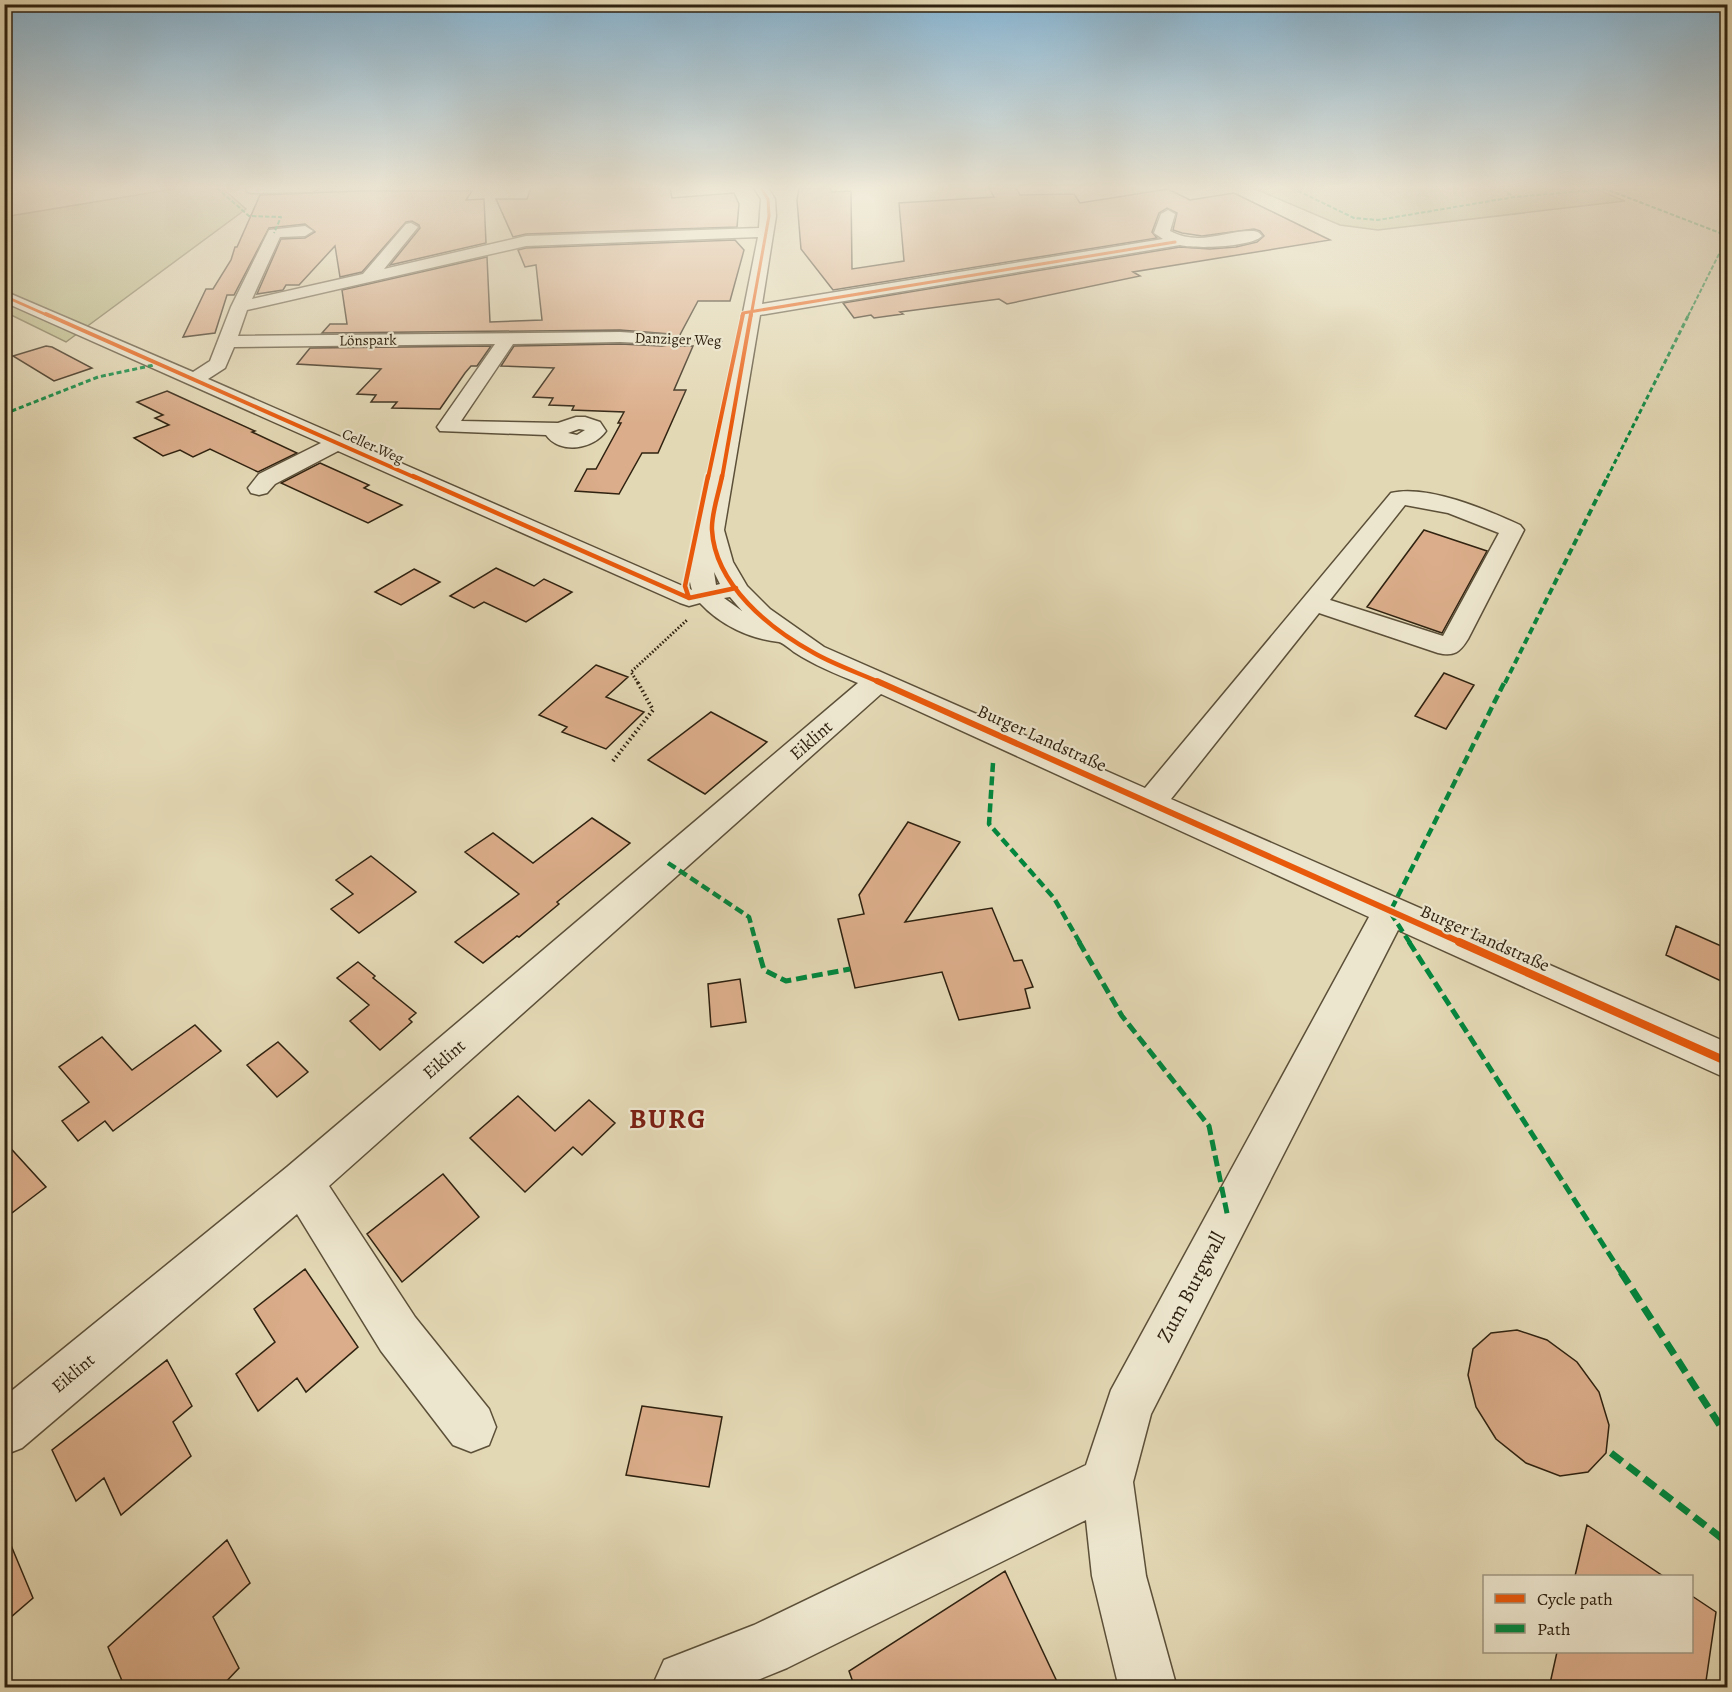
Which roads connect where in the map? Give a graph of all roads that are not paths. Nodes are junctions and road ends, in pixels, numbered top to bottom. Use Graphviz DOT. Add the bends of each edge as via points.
graph roads {
  1 [pos="258,267"];
  2 [pos="377,267"];
  3 [pos="414,267"];
  4 [pos="760,267"];
  5 [pos="1022,267"];
  6 [pos="369,277"];
  7 [pos="4,296"];
  8 [pos="240,307"];
  9 [pos="753,311"];
  10 [pos="620,337"];
  11 [pos="508,338"];
  12 [pos="662,339"];
  13 [pos="228,342"];
  14 [pos="195,379"];
  15 [pos="560,429"];
  16 [pos="338,444"];
  17 [pos="259,488"];
  18 [pos="712,531"];
  19 [pos="736,588"];
  20 [pos="1314,603"];
  21 [pos="700,604"];
  22 [pos="814,653"];
  23 [pos="878,681"];
  24 [pos="1150,804"];
  25 [pos="1390,912"];
  26 [pos="1728,1062"];
  27 [pos="302,1182"];
  28 [pos="471,1427"];
  29 [pos="4,1430"];
  30 [pos="1107,1482"];
  31 [pos="684,1680"];
  32 [pos="1148,1688"];
  1 -- 8 [label="street"];
  2 -- 6 [label="street"];
  3 -- 6 [label="street"];
  4 -- 9 [label="street, Burger Landstraße"];
  5 -- 9 [label="street"];
  6 -- 8 [label="street"];
  7 -- 14 [label="street, Celler Weg"];
  8 -- 13 [label="street"];
  9 -- 18 [label="street, Burger Landstraße"];
  10 -- 11 [label="street, Lönspark"];
  10 -- 12 [label="street, Danziger Weg"];
  11 -- 13 [label="street, Lönspark"];
  11 -- 15 [label="street" via="447,427"];
  13 -- 14 [label="street" via="218,364"];
  14 -- 16 [label="street, Celler Weg"];
  16 -- 17 [label="street" via="267,479"];
  16 -- 21 [label="street, Celler Weg"];
  18 -- 19 [label="street, Burger Landstraße" via="722,563"];
  18 -- 21 [label="street" via="701,576"];
  19 -- 21 [label="street, Celler Weg"];
  19 -- 22 [label="street, Burger Landstraße" via="769,623"];
  20 -- 20 [label="street" via="1400,498 1414,498 1490,519 1512,530 1448,647"];
  20 -- 24 [label="street"];
  21 -- 22 [label="street"];
  22 -- 23 [label="street, Burger Landstraße"];
  23 -- 24 [label="street, Burger Landstraße"];
  23 -- 27 [label="street, Eiklint"];
  24 -- 25 [label="street, Burger Landstraße"];
  25 -- 26 [label="street, Burger Landstraße"];
  25 -- 30 [label="street, Zum Burgwall" via="1128,1407"];
  27 -- 28 [label="street" via="398,1334"];
  27 -- 29 [label="street, Eiklint"];
  30 -- 31 [label="street" via="767,1648"];
  30 -- 32 [label="street, Zum Burgwall" via="1119,1576"];
}
